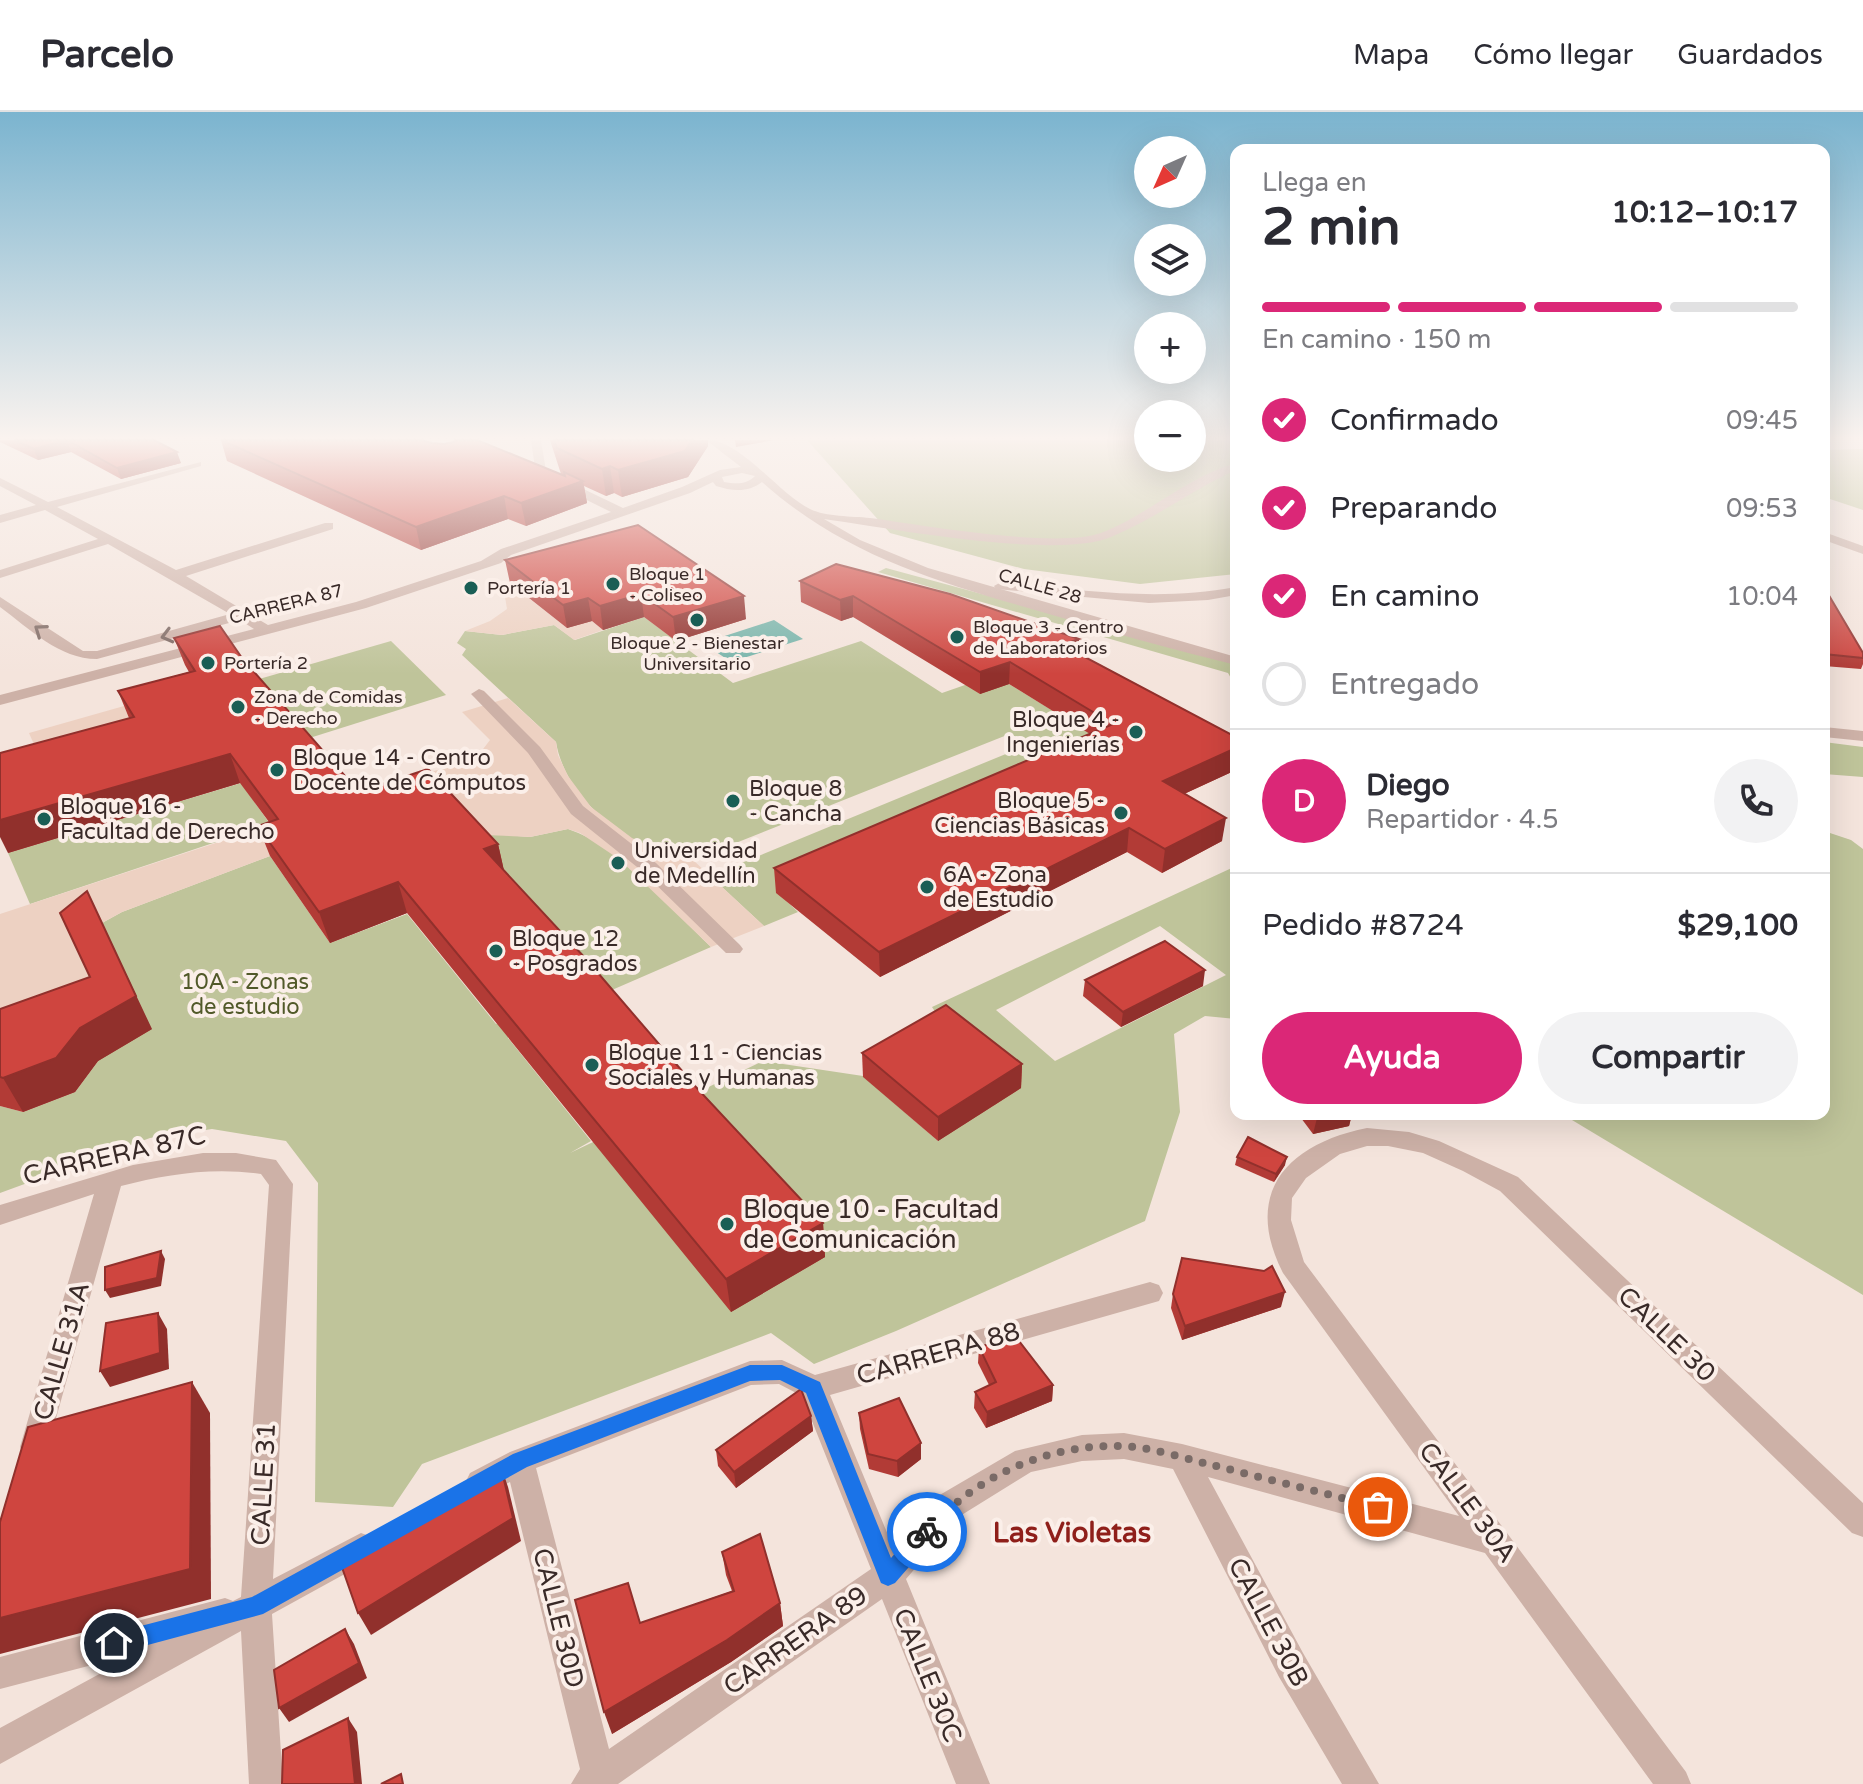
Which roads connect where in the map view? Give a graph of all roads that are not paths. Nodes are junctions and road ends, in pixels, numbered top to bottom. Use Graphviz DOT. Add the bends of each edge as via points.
graph roads {
  1 [pos="72,518"];
  2 [pos="605,518"];
  3 [pos="622,518"];
  4 [pos="813,518"];
  5 [pos="842,518"];
  6 [pos="1136,518"];
  7 [pos="329,526"];
  8 [pos="1830,538"];
  9 [pos="111,539"];
  10 [pos="1863,550"];
  11 [pos="486,563"];
  12 [pos="0,574"];
  13 [pos="175,575"];
  14 [pos="949,580"];
  15 [pos="1230,592"];
  16 [pos="1216,596"];
  17 [pos="1230,599"];
  18 [pos="0,601"];
  19 [pos="242,615"];
  20 [pos="265,629"];
  21 [pos="1230,659"];
  22 [pos="479,694"];
  23 [pos="0,700"];
  24 [pos="1830,733"];
  25 [pos="1863,736"];
  26 [pos="733,949"];
  27 [pos="110,1181"];
  28 [pos="281,1184"];
  29 [pos="1278,1212"];
  30 [pos="0,1215"];
  31 [pos="1150,1293"];
  32 [pos="813,1388"];
  33 [pos="1182,1457"];
  34 [pos="520,1461"];
  35 [pos="25,1478"];
  36 [pos="450,1499"];
  37 [pos="1863,1523"];
  38 [pos="381,1537"];
  39 [pos="1498,1542"];
  40 [pos="888,1576"];
  41 [pos="256,1606"];
  42 [pos="0,1673"];
  43 [pos="0,1747"];
  44 [pos="593,1780"];
  45 [pos="266,1784"];
  46 [pos="973,1784"];
  47 [pos="1362,1784"];
  48 [pos="1674,1784"];
  1 -- 9 [label="street"];
  2 -- 11 [label="street, CARRERA 87"];
  3 -- 11 [label="street, CARRERA 87"];
  4 -- 14 [label="street, CALLE 28" via="872,553"];
  5 -- 6 [label="street" via="1060,542 1106,535"];
  7 -- 13 [label="street"];
  8 -- 10 [label="street"];
  9 -- 12 [label="street"];
  9 -- 13 [label="street"];
  11 -- 20 [label="street, CARRERA 87" via="386,598"];
  13 -- 19 [label="street"];
  14 -- 16 [label="street" via="1125,597"];
  14 -- 21 [label="street, CALLE 28"];
  15 -- 16 [label="street"];
  16 -- 17 [label="street"];
  19 -- 18 [label="street, one-way" via="81,655"];
  19 -- 20 [label="street"];
  20 -- 23 [label="street, CARRERA 87"];
  22 -- 26 [label="street" via="534,750 577,810 649,867"];
  24 -- 25 [label="street"];
  27 -- 28 [label="street, CARRERA 87C" via="198,1161 241,1159 268,1166"];
  27 -- 30 [label="street, CARRERA 87C"];
  27 -- 35 [label="street, CALLE 31A"];
  28 -- 41 [label="street, CALLE 31"];
  29 -- 37 [label="street, CALLE 30" via="1284,1189 1298,1170 1345,1141 1372,1136 1415,1142 1462,1158 1509,1184"];
  29 -- 39 [label="street, CALLE 30A" via="1292,1266"];
  31 -- 32 [label="street, CARRERA 88"];
  32 -- 34 [label="street" via="782,1372 750,1373"];
  32 -- 40 [label="street, CALLE 30C"];
  33 -- 39 [label="street, CARRERA 89"];
  33 -- 40 [label="street, CARRERA 89" via="1124,1446 1025,1460 949,1506"];
  33 -- 47 [label="street, CALLE 30B" via="1291,1665"];
  34 -- 36 [label="street"];
  34 -- 44 [label="street, CALLE 30D"];
  38 -- 41 [label="street"];
  39 -- 48 [label="street, CALLE 30A"];
  40 -- 44 [label="street, CARRERA 89"];
  40 -- 46 [label="street, CALLE 30C"];
  41 -- 42 [label="street"];
  41 -- 43 [label="street"];
  41 -- 45 [label="street, CALLE 31"];
}
